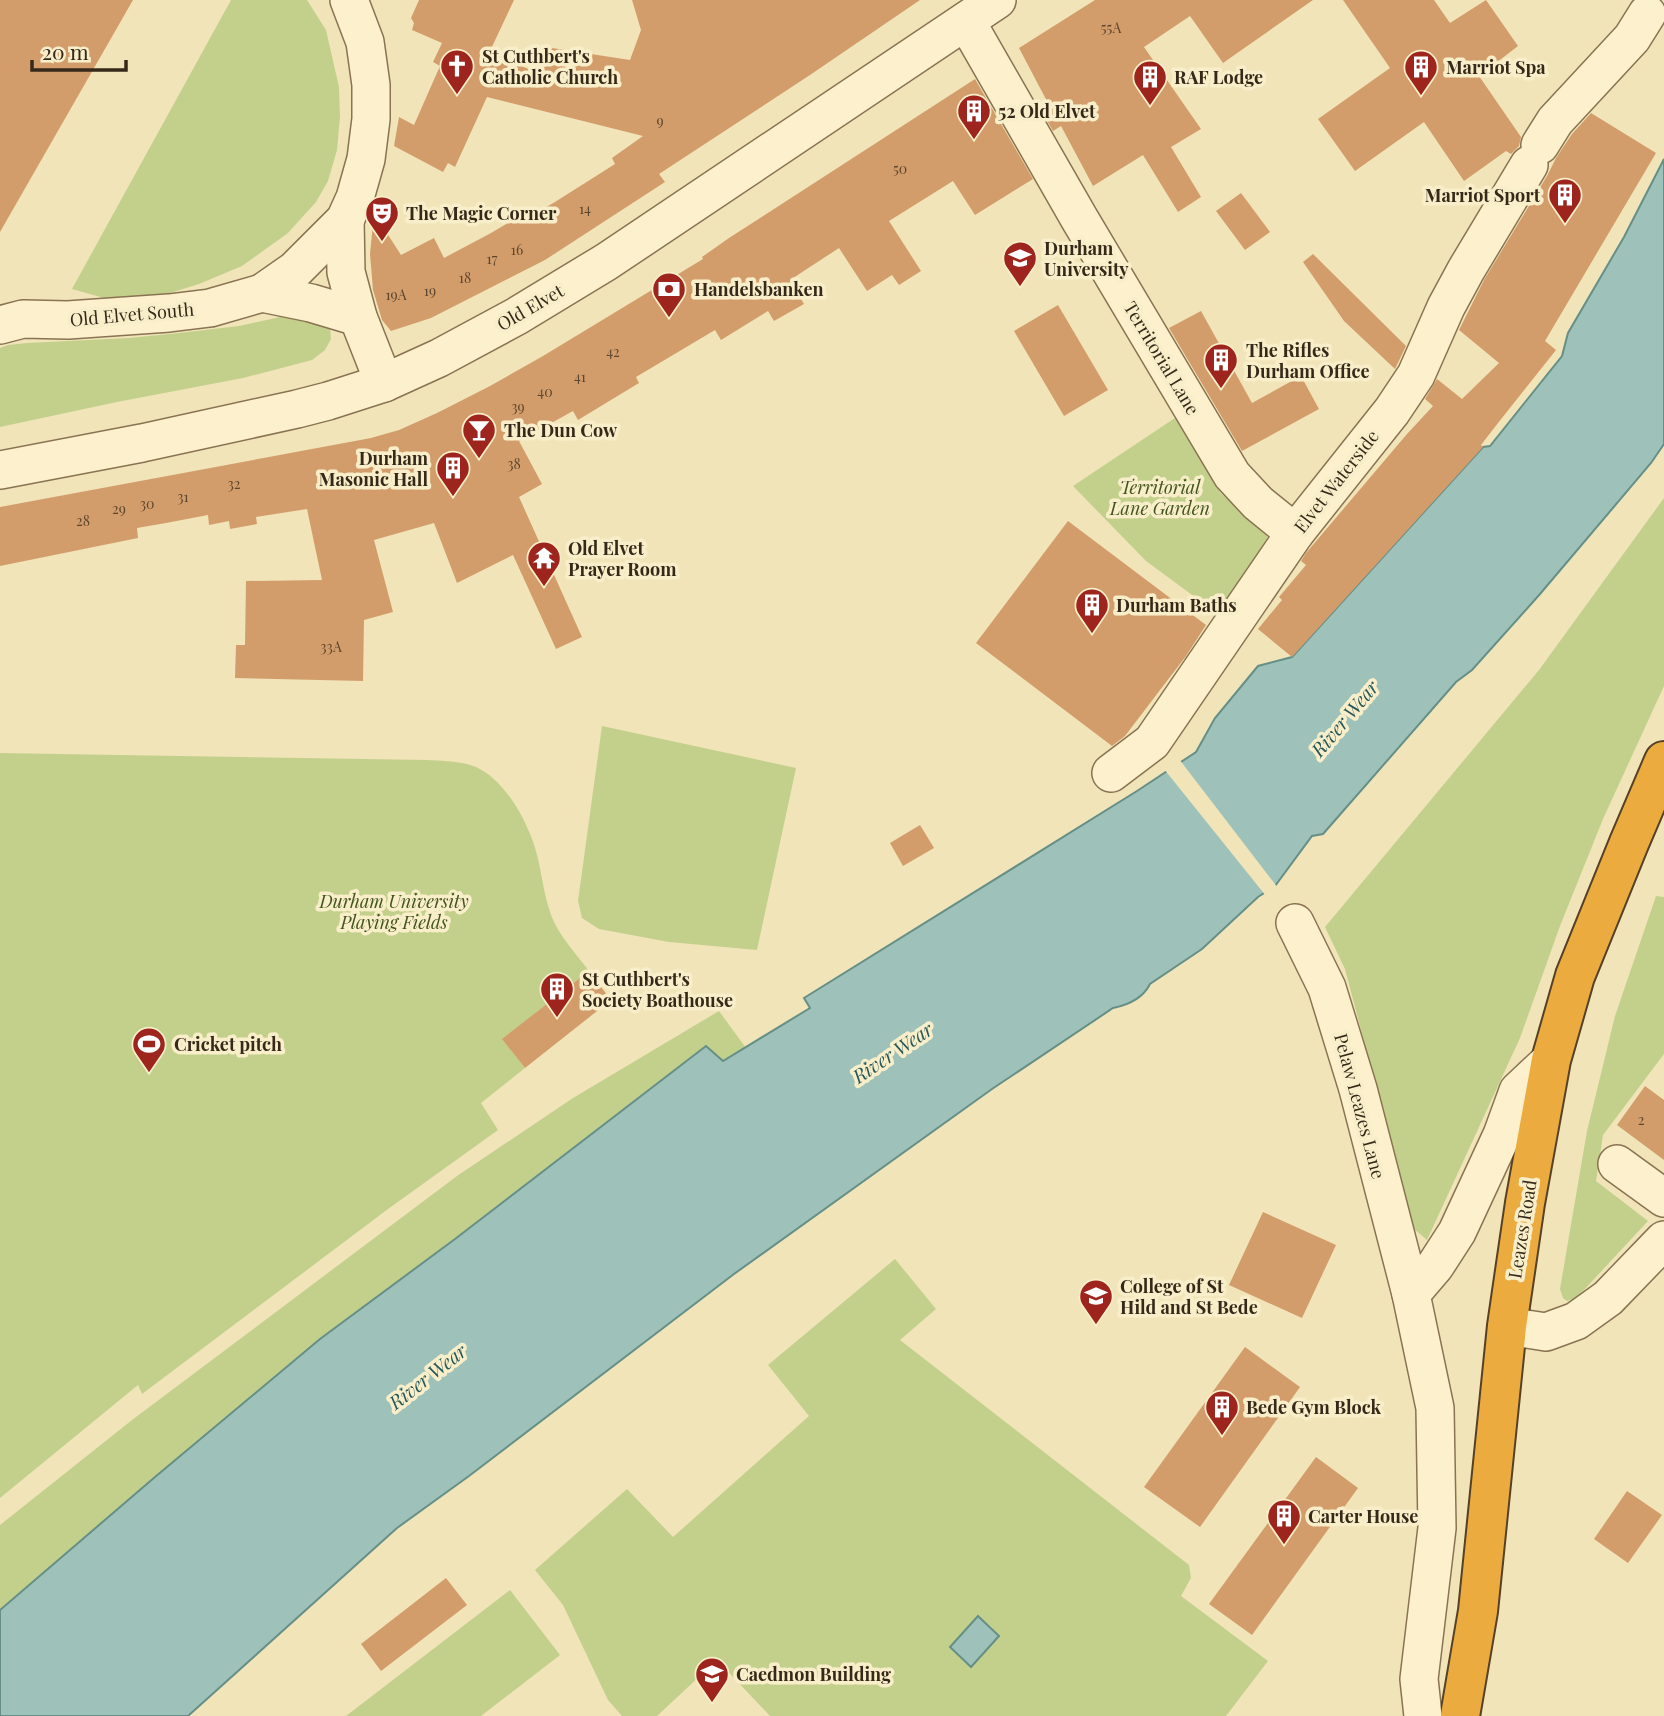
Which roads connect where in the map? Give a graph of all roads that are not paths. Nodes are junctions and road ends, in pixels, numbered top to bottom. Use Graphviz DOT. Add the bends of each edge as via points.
graph roads {
  1 [pos="349,0"];
  2 [pos="997,0"];
  3 [pos="1647,14"];
  4 [pos="966,21"];
  5 [pos="345,220"];
  6 [pos="262,293"];
  7 [pos="358,317"];
  8 [pos="0,325"];
  9 [pos="384,383"];
  10 [pos="0,470"];
  11 [pos="1295,533"];
  12 [pos="1664,761"];
  13 [pos="1111,773"];
  14 [pos="1295,923"];
  15 [pos="1551,1060"];
  16 [pos="1617,1164"];
  17 [pos="1664,1198"];
  18 [pos="1664,1240"];
  19 [pos="1411,1294"];
  20 [pos="1507,1326"];
  21 [pos="1423,1716"];
  22 [pos="1460,1716"];
  1 -- 5 [label="street, Old Elvet South" via="365,42 371,119 366,159"];
  2 -- 4 [label="street, Old Elvet"];
  3 -- 11 [label="street, Elvet Waterside" via="1632,38 1555,121 1466,270 1416,375"];
  4 -- 9 [label="street, Old Elvet" via="606,262 517,316"];
  4 -- 11 [label="street, Territorial Lane" via="1232,475"];
  5 -- 6 [label="street, Old Elvet South" via="295,270"];
  5 -- 7 [label="street, Old Elvet South" via="346,272"];
  6 -- 7 [label="street, Old Elvet South"];
  6 -- 8 [label="street, Old Elvet South" via="169,313 23,319"];
  7 -- 9 [label="street, Old Elvet South"];
  9 -- 10 [label="street, Old Elvet" via="297,409"];
  11 -- 13 [label="street, Elvet Waterside" via="1152,742"];
  12 -- 15 [label="highway, Leazes Road" via="1574,976"];
  14 -- 19 [label="street, Pelaw Leazes Lane" via="1327,988"];
  15 -- 19 [label="street" via="1518,1091 1457,1232"];
  15 -- 20 [label="highway, Leazes Road"];
  16 -- 17 [label="street"];
  18 -- 20 [label="street" via="1608,1298 1576,1321 1546,1332"];
  19 -- 21 [label="street, Pelaw Leazes Lane" via="1434,1408 1437,1479 1437,1528 1419,1679"];
  20 -- 22 [label="highway, Leazes Road" via="1478,1611"];
}
